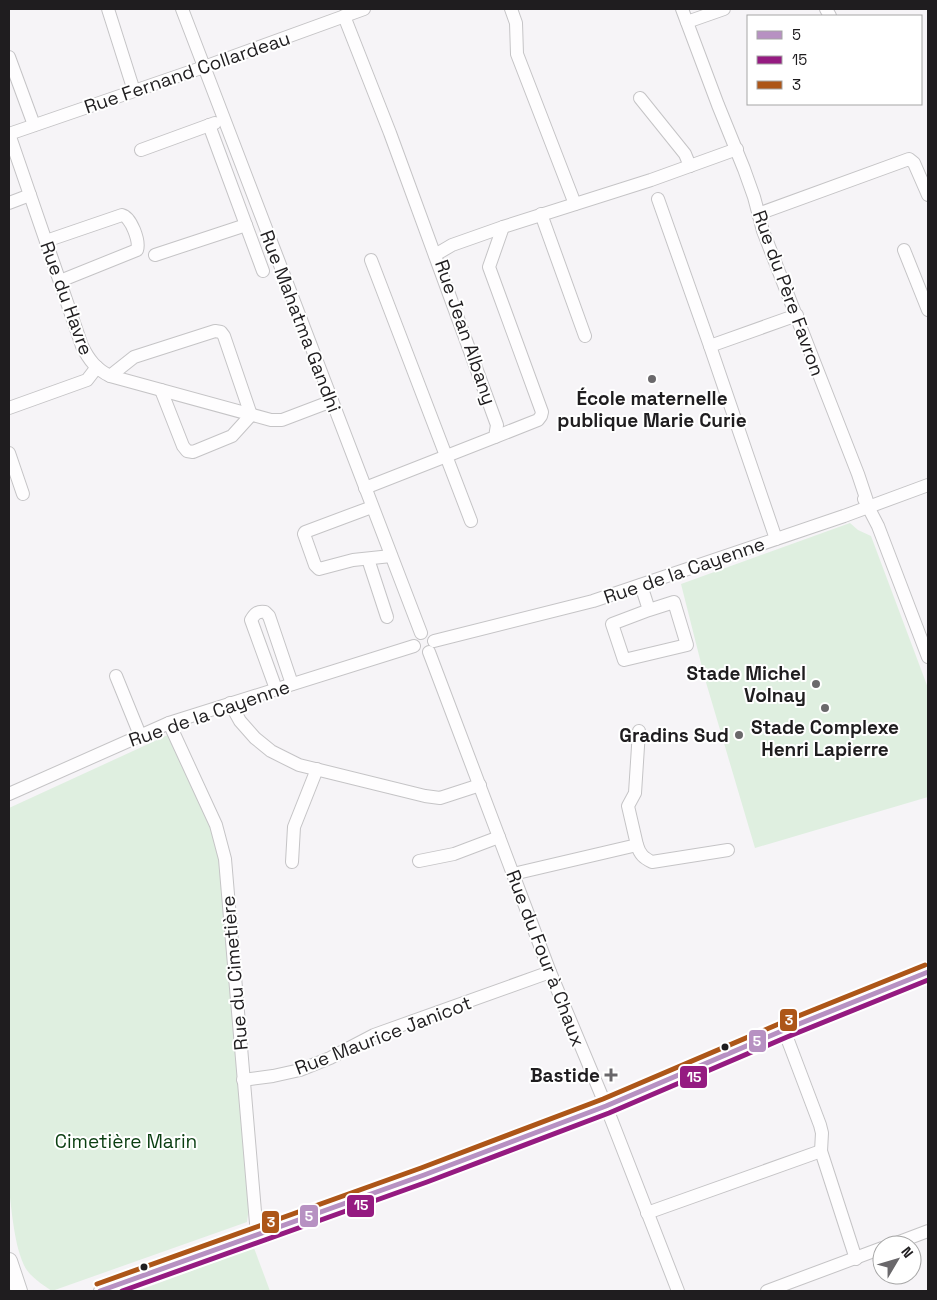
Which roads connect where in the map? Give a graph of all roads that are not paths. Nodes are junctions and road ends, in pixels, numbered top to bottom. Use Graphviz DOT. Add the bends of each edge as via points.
graph roads {
  1 [pos="108,9"];
  2 [pos="182,9"];
  3 [pos="364,9"];
  4 [pos="511,9"];
  5 [pos="682,9"];
  6 [pos="724,9"];
  7 [pos="344,16"];
  8 [pos="687,22"];
  9 [pos="9,57"];
  10 [pos="204,67"];
  11 [pos="134,91"];
  12 [pos="640,98"];
  13 [pos="224,120"];
  14 [pos="34,125"];
  15 [pos="209,126"];
  16 [pos="9,134"];
  17 [pos="141,150"];
  18 [pos="733,151"];
  19 [pos="690,166"];
  20 [pos="30,195"];
  21 [pos="928,195"];
  22 [pos="658,199"];
  23 [pos="9,202"];
  24 [pos="575,204"];
  25 [pos="541,214"];
  26 [pos="759,218"];
  27 [pos="246,225"];
  28 [pos="503,227"];
  29 [pos="46,241"];
  30 [pos="904,250"];
  31 [pos="155,255"];
  32 [pos="436,255"];
  33 [pos="371,260"];
  34 [pos="263,270"];
  35 [pos="60,281"];
  36 [pos="928,310"];
  37 [pos="796,315"];
  38 [pos="585,336"];
  39 [pos="710,346"];
  40 [pos="96,368"];
  41 [pos="110,376"];
  42 [pos="161,390"];
  43 [pos="332,401"];
  44 [pos="9,408"];
  45 [pos="251,415"];
  46 [pos="495,437"];
  47 [pos="9,453"];
  48 [pos="446,457"];
  49 [pos="928,485"];
  50 [pos="365,488"];
  51 [pos="23,494"];
  52 [pos="372,507"];
  53 [pos="869,507"];
  54 [pos="471,521"];
  55 [pos="776,539"];
  56 [pos="391,556"];
  57 [pos="368,559"];
  58 [pos="641,585"];
  59 [pos="649,610"];
  60 [pos="387,617"];
  61 [pos="923,628"];
  62 [pos="421,633"];
  63 [pos="414,646"];
  64 [pos="432,646"];
  65 [pos="928,657"];
  66 [pos="116,676"];
  67 [pos="292,684"];
  68 [pos="276,689"];
  69 [pos="230,703"];
  70 [pos="169,723"];
  71 [pos="639,731"];
  72 [pos="140,735"];
  73 [pos="317,769"];
  74 [pos="480,785"];
  75 [pos="9,794"];
  76 [pos="499,837"];
  77 [pos="637,846"];
  78 [pos="728,850"];
  79 [pos="419,861"];
  80 [pos="292,862"];
  81 [pos="513,874"];
  82 [pos="550,972"];
  83 [pos="928,972"];
  84 [pos="784,1030"];
  85 [pos="243,1080"];
  86 [pos="606,1106"];
  87 [pos="821,1151"];
  88 [pos="647,1213"];
  89 [pos="257,1234"];
  90 [pos="872,1252"];
  91 [pos="856,1258"];
  92 [pos="9,1261"];
  93 [pos="19,1291"];
  94 [pos="100,1291"];
  95 [pos="678,1291"];
  96 [pos="767,1291"];
  1 -- 11 [label="street"];
  2 -- 10 [label="street, Rue Mahatma Gandhi"];
  3 -- 7 [label="street, Rue Fernand Collardeau"];
  4 -- 24 [label="street" via="517,54"];
  5 -- 8 [label="street, Rue du Père Favron"];
  6 -- 8 [label="street"];
  7 -- 10 [label="street, Rue Fernand Collardeau"];
  7 -- 32 [label="street"];
  8 -- 18 [label="street, Rue du Père Favron" via="718,105 723,134"];
  9 -- 14 [label="street"];
  10 -- 11 [label="street, Rue Fernand Collardeau"];
  10 -- 13 [label="street, Rue Mahatma Gandhi"];
  11 -- 14 [label="street, Rue Fernand Collardeau"];
  12 -- 19 [label="street" via="685,154"];
  13 -- 15 [label="street"];
  13 -- 43 [label="street, Rue Mahatma Gandhi"];
  14 -- 16 [label="street, Rue Fernand Collardeau"];
  15 -- 17 [label="street"];
  15 -- 27 [label="street"];
  16 -- 20 [label="street, Rue du Havre"];
  18 -- 19 [label="street, Rue Jean Albany"];
  18 -- 26 [label="street, Rue du Père Favron" via="754,197"];
  19 -- 24 [label="street, Rue Jean Albany"];
  20 -- 23 [label="street"];
  20 -- 29 [label="street, Rue du Havre"];
  21 -- 26 [label="street" via="914,163 909,159"];
  22 -- 39 [label="street"];
  24 -- 25 [label="street, Rue Jean Albany"];
  25 -- 28 [label="street, Rue Jean Albany"];
  25 -- 38 [label="street"];
  26 -- 37 [label="street, Rue du Père Favron"];
  27 -- 31 [label="street"];
  27 -- 34 [label="street"];
  28 -- 32 [label="street, Rue Jean Albany" via="452,245"];
  28 -- 46 [label="street" via="489,267 542,412 538,420"];
  29 -- 35 [label="street, Rue du Havre"];
  29 -- 35 [label="street" via="122,215 130,220 137,250"];
  30 -- 36 [label="street"];
  32 -- 46 [label="street, Rue Jean Albany" via="497,425"];
  33 -- 48 [label="street"];
  35 -- 40 [label="street, Rue du Havre" via="82,346"];
  37 -- 39 [label="street"];
  37 -- 53 [label="street, Rue du Père Favron"];
  39 -- 55 [label="street"];
  40 -- 41 [label="street, Rue du Havre"];
  40 -- 44 [label="street" via="87,380"];
  41 -- 42 [label="street, Rue du Havre"];
  41 -- 45 [label="street" via="134,357 214,331 220,332"];
  42 -- 45 [label="street, Rue du Havre"];
  42 -- 45 [label="street" via="183,446 188,451 193,452 232,436"];
  43 -- 45 [label="street, Rue du Havre" via="282,420"];
  43 -- 50 [label="street, Rue Mahatma Gandhi"];
  46 -- 48 [label="street"];
  47 -- 51 [label="street"];
  48 -- 50 [label="street"];
  48 -- 54 [label="street"];
  49 -- 53 [label="street, Rue de la Cayenne"];
  50 -- 52 [label="street, Rue Mahatma Gandhi"];
  52 -- 56 [label="street, Rue Mahatma Gandhi"];
  52 -- 57 [label="street" via="304,534 316,568"];
  53 -- 55 [label="street, Rue de la Cayenne"];
  53 -- 61 [label="street, Rue du Père Favron"];
  55 -- 58 [label="street, Rue de la Cayenne"];
  56 -- 57 [label="street"];
  56 -- 62 [label="street, Rue Mahatma Gandhi"];
  57 -- 60 [label="street"];
  58 -- 59 [label="street"];
  58 -- 64 [label="street, Rue de la Cayenne"];
  59 -- 59 [label="street" via="612,624 624,660 686,645 674,602"];
  61 -- 65 [label="street, Rue du Père Favron"];
  62 -- 63 [label="street" via="415,638"];
  62 -- 64 [label="street" via="429,634"];
  63 -- 64 [label="street" via="420,652"];
  63 -- 67 [label="street, Rue de la Cayenne"];
  64 -- 74 [label="street, Rue du Four à Chaux"];
  66 -- 72 [label="street"];
  67 -- 68 [label="street, Rue de la Cayenne"];
  67 -- 68 [label="street" via="269,616 259,611 251,620"];
  68 -- 69 [label="street, Rue de la Cayenne"];
  69 -- 70 [label="street, Rue de la Cayenne"];
  69 -- 73 [label="street" via="240,721 271,751"];
  70 -- 72 [label="street, Rue de la Cayenne"];
  70 -- 85 [label="street, Rue du Cimetière" via="222,841"];
  71 -- 77 [label="street" via="635,793 628,806"];
  72 -- 75 [label="street, Rue de la Cayenne"];
  73 -- 74 [label="street" via="440,798"];
  73 -- 80 [label="street" via="294,827"];
  74 -- 76 [label="street, Rue du Four à Chaux"];
  76 -- 79 [label="street" via="454,854"];
  76 -- 81 [label="street, Rue du Four à Chaux"];
  77 -- 78 [label="street" via="639,854 652,862"];
  77 -- 81 [label="street"];
  81 -- 82 [label="street, Rue du Four à Chaux"];
  82 -- 85 [label="street, Rue Maurice Janicot" via="374,1035 300,1070"];
  82 -- 86 [label="street, Rue du Four à Chaux"];
  83 -- 84 [label="street"];
  84 -- 86 [label="street"];
  84 -- 87 [label="street" via="820,1126"];
  85 -- 89 [label="street, Rue du Cimetière"];
  86 -- 88 [label="street, Rue du Four à Chaux"];
  86 -- 89 [label="street"];
  87 -- 88 [label="street"];
  87 -- 91 [label="street"];
  88 -- 95 [label="street, Rue du Four à Chaux"];
  89 -- 94 [label="street"];
  90 -- 91 [label="street"];
  91 -- 96 [label="street"];
  92 -- 93 [label="main road"];
}
